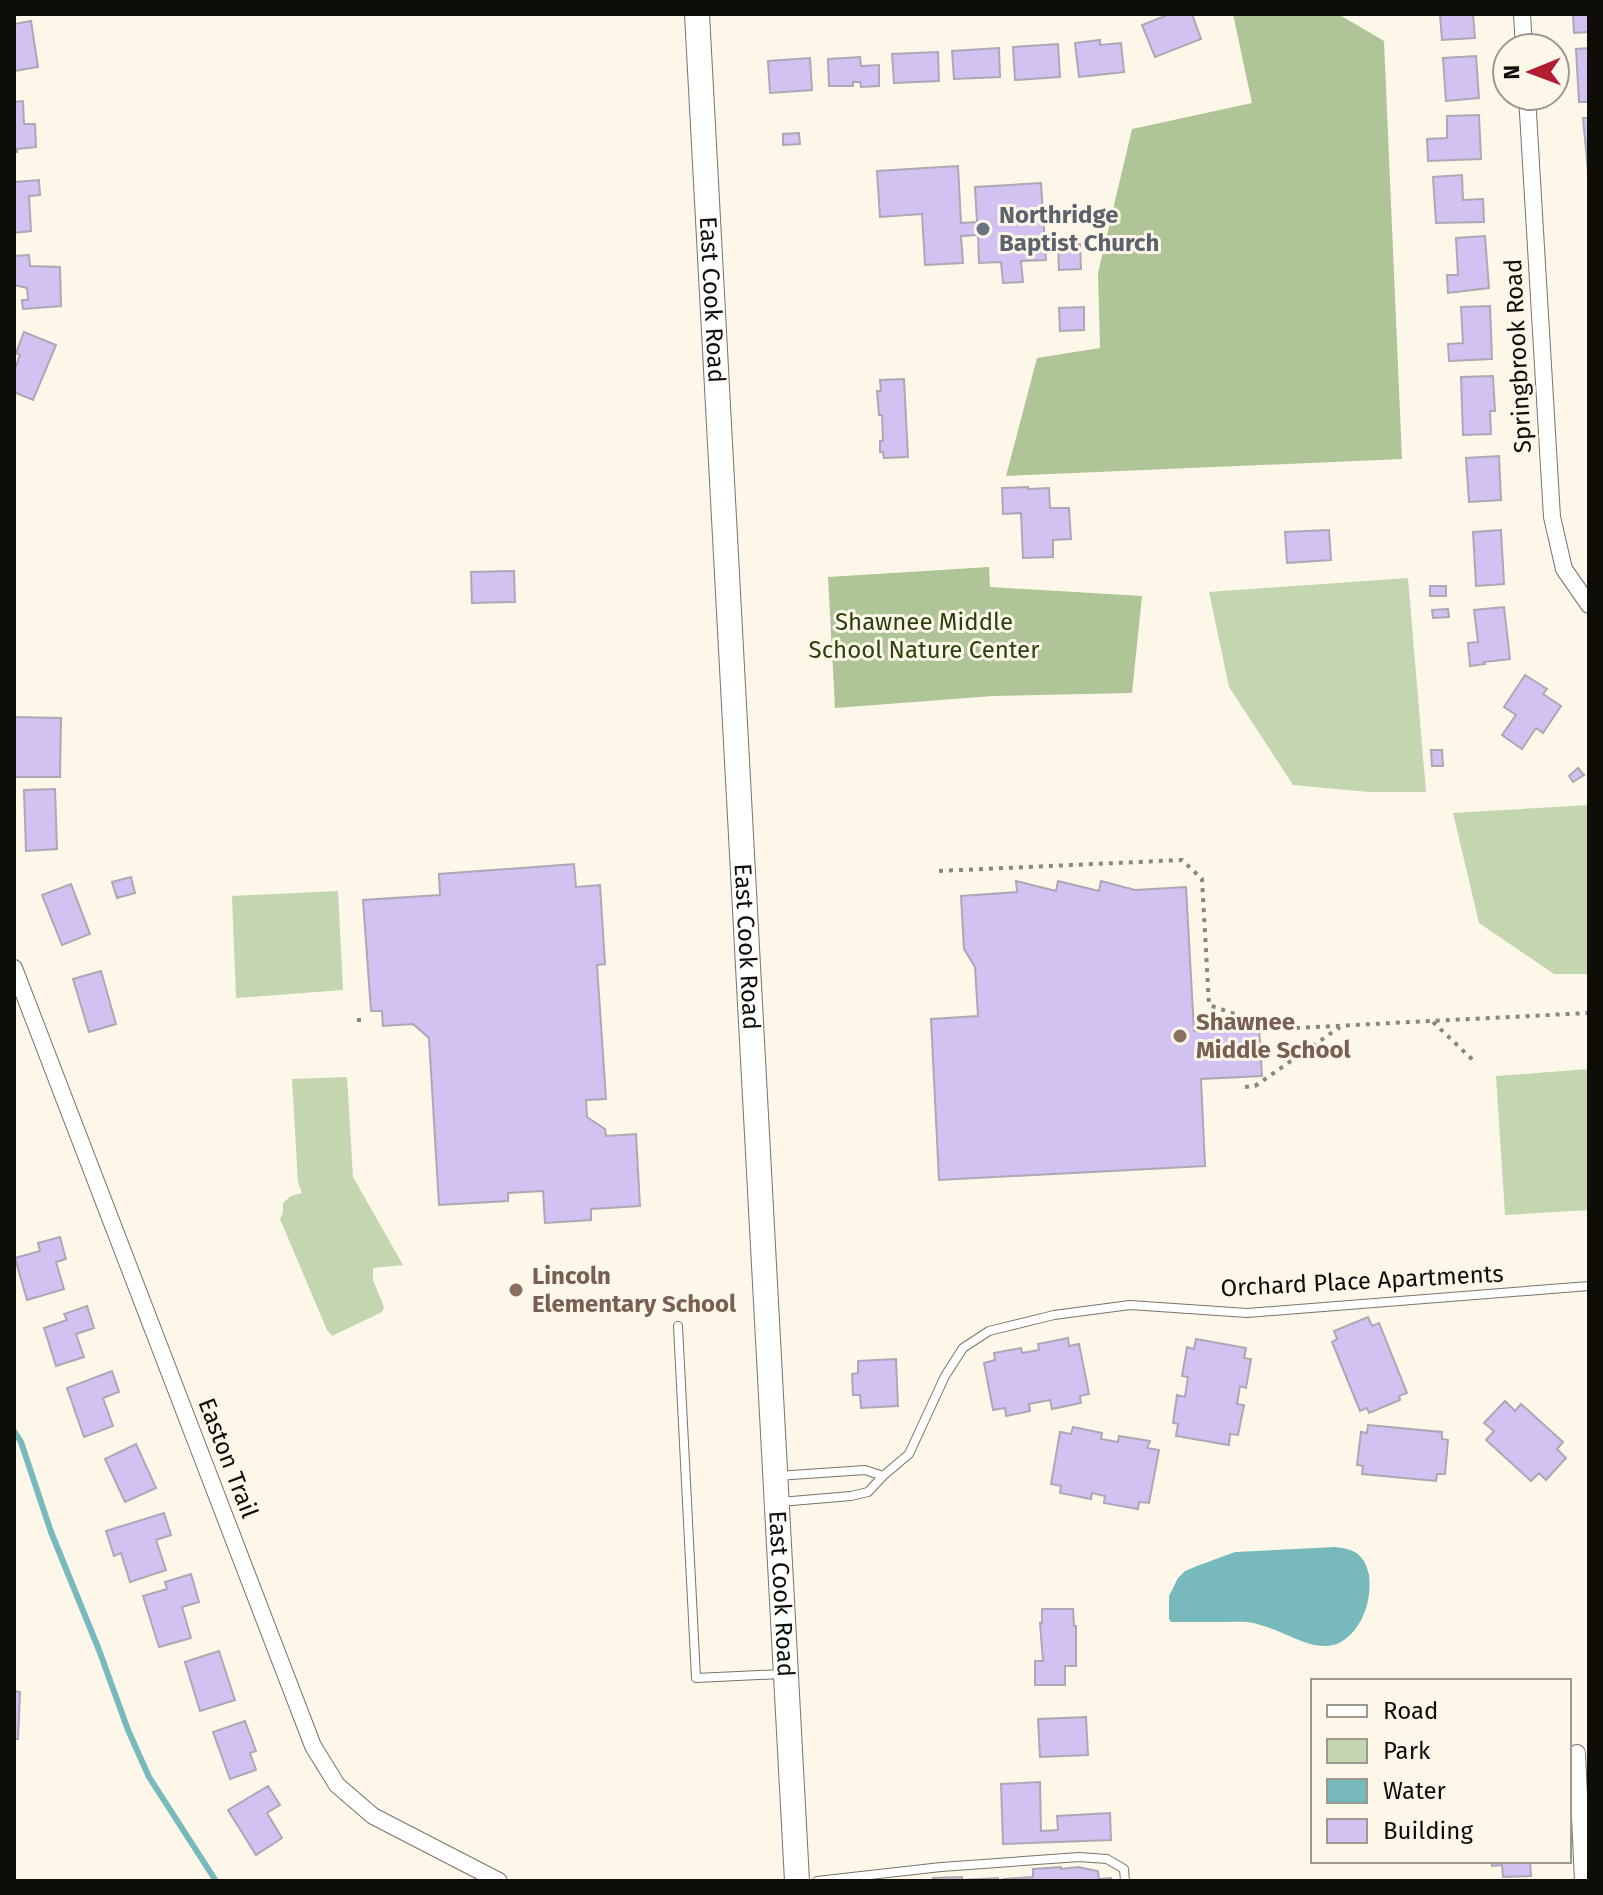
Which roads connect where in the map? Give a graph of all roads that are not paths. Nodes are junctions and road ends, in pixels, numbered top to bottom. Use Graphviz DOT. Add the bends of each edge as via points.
graph roads {
  1 [pos="697,14"];
  2 [pos="1528,112"];
  3 [pos="1589,605"];
  4 [pos="14,969"];
  5 [pos="1589,1286"];
  6 [pos="678,1326"];
  7 [pos="775,1476"];
  8 [pos="883,1476"];
  9 [pos="777,1502"];
  10 [pos="786,1674"];
  11 [pos="1577,1753"];
  12 [pos="1585,1879"];
  13 [pos="499,1881"];
  14 [pos="797,1881"];
  15 [pos="817,1881"];
  16 [pos="1125,1881"];
  1 -- 7 [label="main road, East Cook Road"];
  2 -- 3 [label="street, Springbrook Road" via="1552,517 1564,569"];
  4 -- 13 [label="street, Easton Trail" via="313,1746 337,1785 373,1816"];
  5 -- 8 [label="lane, Orchard Place Apartments" via="1247,1313 1130,1305 989,1331 963,1348 909,1454"];
  6 -- 10 [label="lane" via="696,1678"];
  7 -- 8 [label="lane" via="865,1470"];
  7 -- 9 [label="main road, East Cook Road"];
  8 -- 9 [label="lane, Orchard Place Apartments" via="868,1492"];
  9 -- 10 [label="main road, East Cook Road"];
  10 -- 14 [label="main road, East Cook Road"];
  11 -- 12 [label="street"];
  15 -- 16 [label="lane" via="1079,1857 1107,1859 1124,1869"];
}
